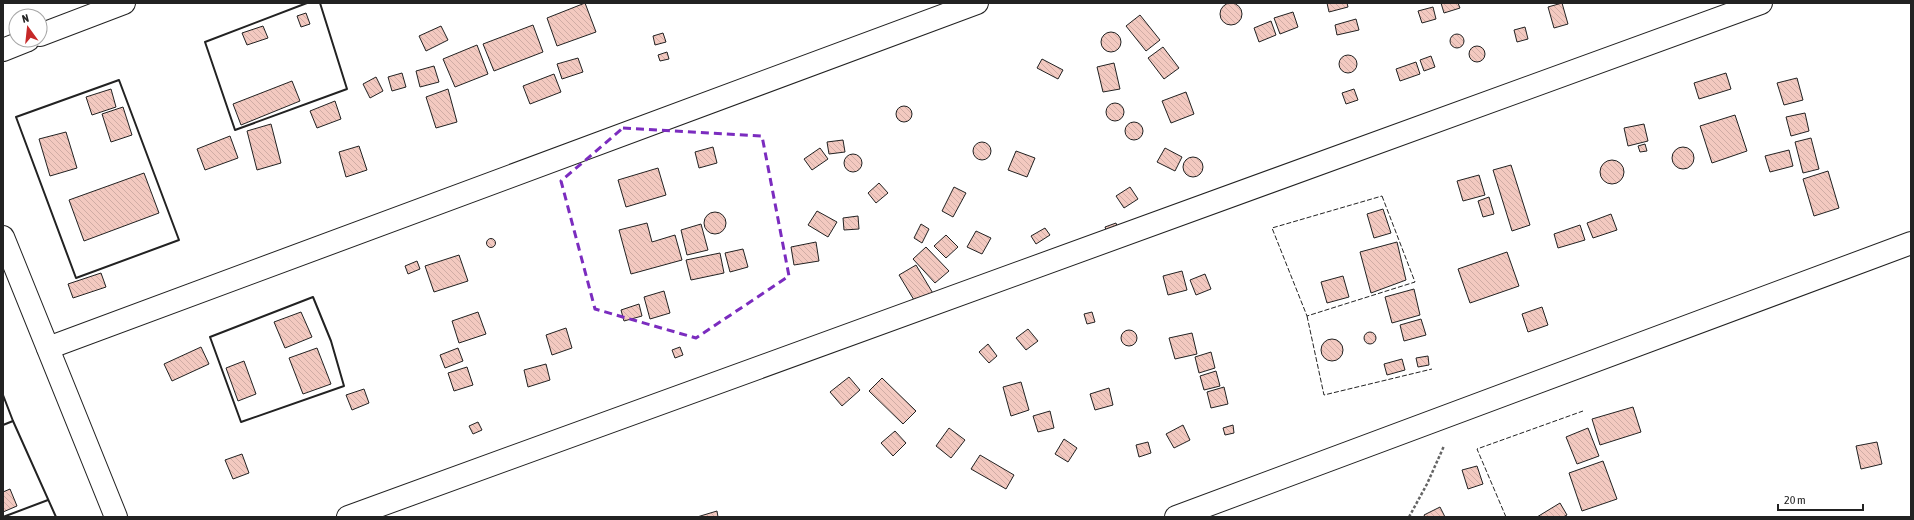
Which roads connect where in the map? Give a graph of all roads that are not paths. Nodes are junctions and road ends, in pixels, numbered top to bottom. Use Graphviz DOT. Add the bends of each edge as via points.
graph roads {
  1 [pos="124,3"];
  2 [pos="977,3"];
  3 [pos="1761,3"];
  4 [pos="48,32"];
  5 [pos="3,237"];
  6 [pos="1911,243"];
  7 [pos="48,348"];
  8 [pos="1210,504"];
  9 [pos="116,517"];
  10 [pos="348,517"];
  11 [pos="1176,517"];
  12 [pos="1229,517"];
  1 -- 4 [label="street"];
  2 -- 7 [label="street"];
  3 -- 10 [label="street"];
  5 -- 7 [label="street"];
  6 -- 8 [label="street"];
  7 -- 9 [label="street"];
  8 -- 11 [label="street"];
  8 -- 12 [label="street"];
}
